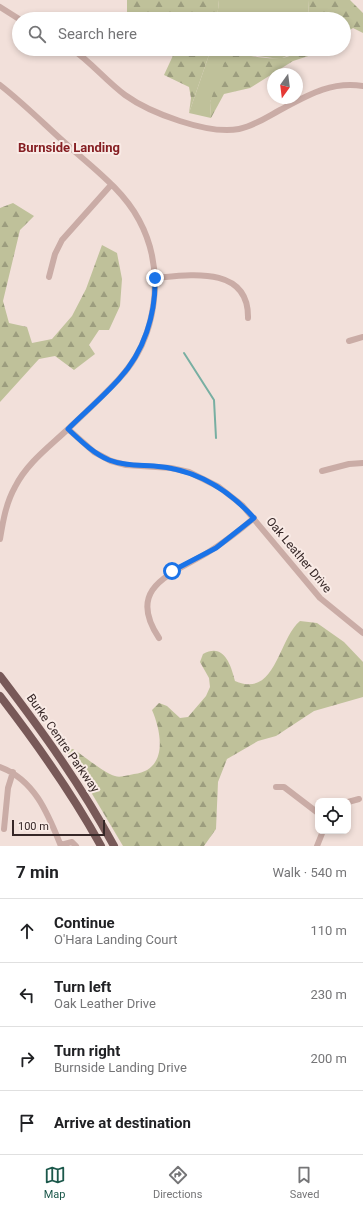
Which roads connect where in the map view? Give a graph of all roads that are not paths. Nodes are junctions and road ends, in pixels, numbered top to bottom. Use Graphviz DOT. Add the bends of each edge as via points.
graph roads {
  1 [pos="0,7"];
  2 [pos="12,15"];
  3 [pos="80,56"];
  4 [pos="0,85"];
  5 [pos="363,86"];
  6 [pos="111,185"];
  7 [pos="49,277"];
  8 [pos="155,278"];
  9 [pos="248,318"];
  10 [pos="363,337"];
  11 [pos="349,341"];
  12 [pos="68,429"];
  13 [pos="363,463"];
  14 [pos="322,471"];
  15 [pos="254,518"];
  16 [pos="0,539"];
  17 [pos="363,633"];
  18 [pos="159,638"];
  19 [pos="0,676"];
  20 [pos="0,696"];
  21 [pos="0,767"];
  22 [pos="13,772"];
  23 [pos="276,787"];
  24 [pos="359,799"];
  25 [pos="351,801"];
  26 [pos="315,811"];
  27 [pos="4,829"];
  28 [pos="322,834"];
  29 [pos="61,846"];
  30 [pos="76,846"];
  31 [pos="101,846"];
  32 [pos="114,846"];
  33 [pos="316,846"];
  1 -- 2 [label="street"];
  3 -- 5 [label="street" via="124,94 145,107 172,118 220,130 240,129 253,124 321,89 338,85"];
  4 -- 6 [label="street"];
  6 -- 7 [label="street" via="62,240"];
  6 -- 8 [label="street" via="138,219 150,247"];
  8 -- 9 [label="street" via="216,276 241,293 247,305"];
  8 -- 12 [label="street" via="151,317 139,350 119,379"];
  10 -- 11 [label="street"];
  12 -- 15 [label="street, Oak Leather Drive" via="94,452 111,461 126,465 171,468 206,479 232,496"];
  12 -- 16 [label="street" via="20,478 8,500"];
  13 -- 14 [label="street"];
  15 -- 17 [label="street, Oak Leather Drive" via="311,588"];
  15 -- 18 [label="street" via="220,545 172,571 157,584 151,595 148,611 150,622"];
  19 -- 32 [label="main road, Burke Centre Parkway" via="60,756"];
  20 -- 31 [label="main road, Burke Centre Parkway" via="68,789"];
  21 -- 22 [label="street"];
  22 -- 27 [label="street" via="8,788"];
  22 -- 29 [label="street" via="41,800"];
  23 -- 26 [label="street" via="284,787"];
  24 -- 25 [label="street"];
  28 -- 33 [label="street"];
  29 -- 30 [label="street" via="72,842"];
}
